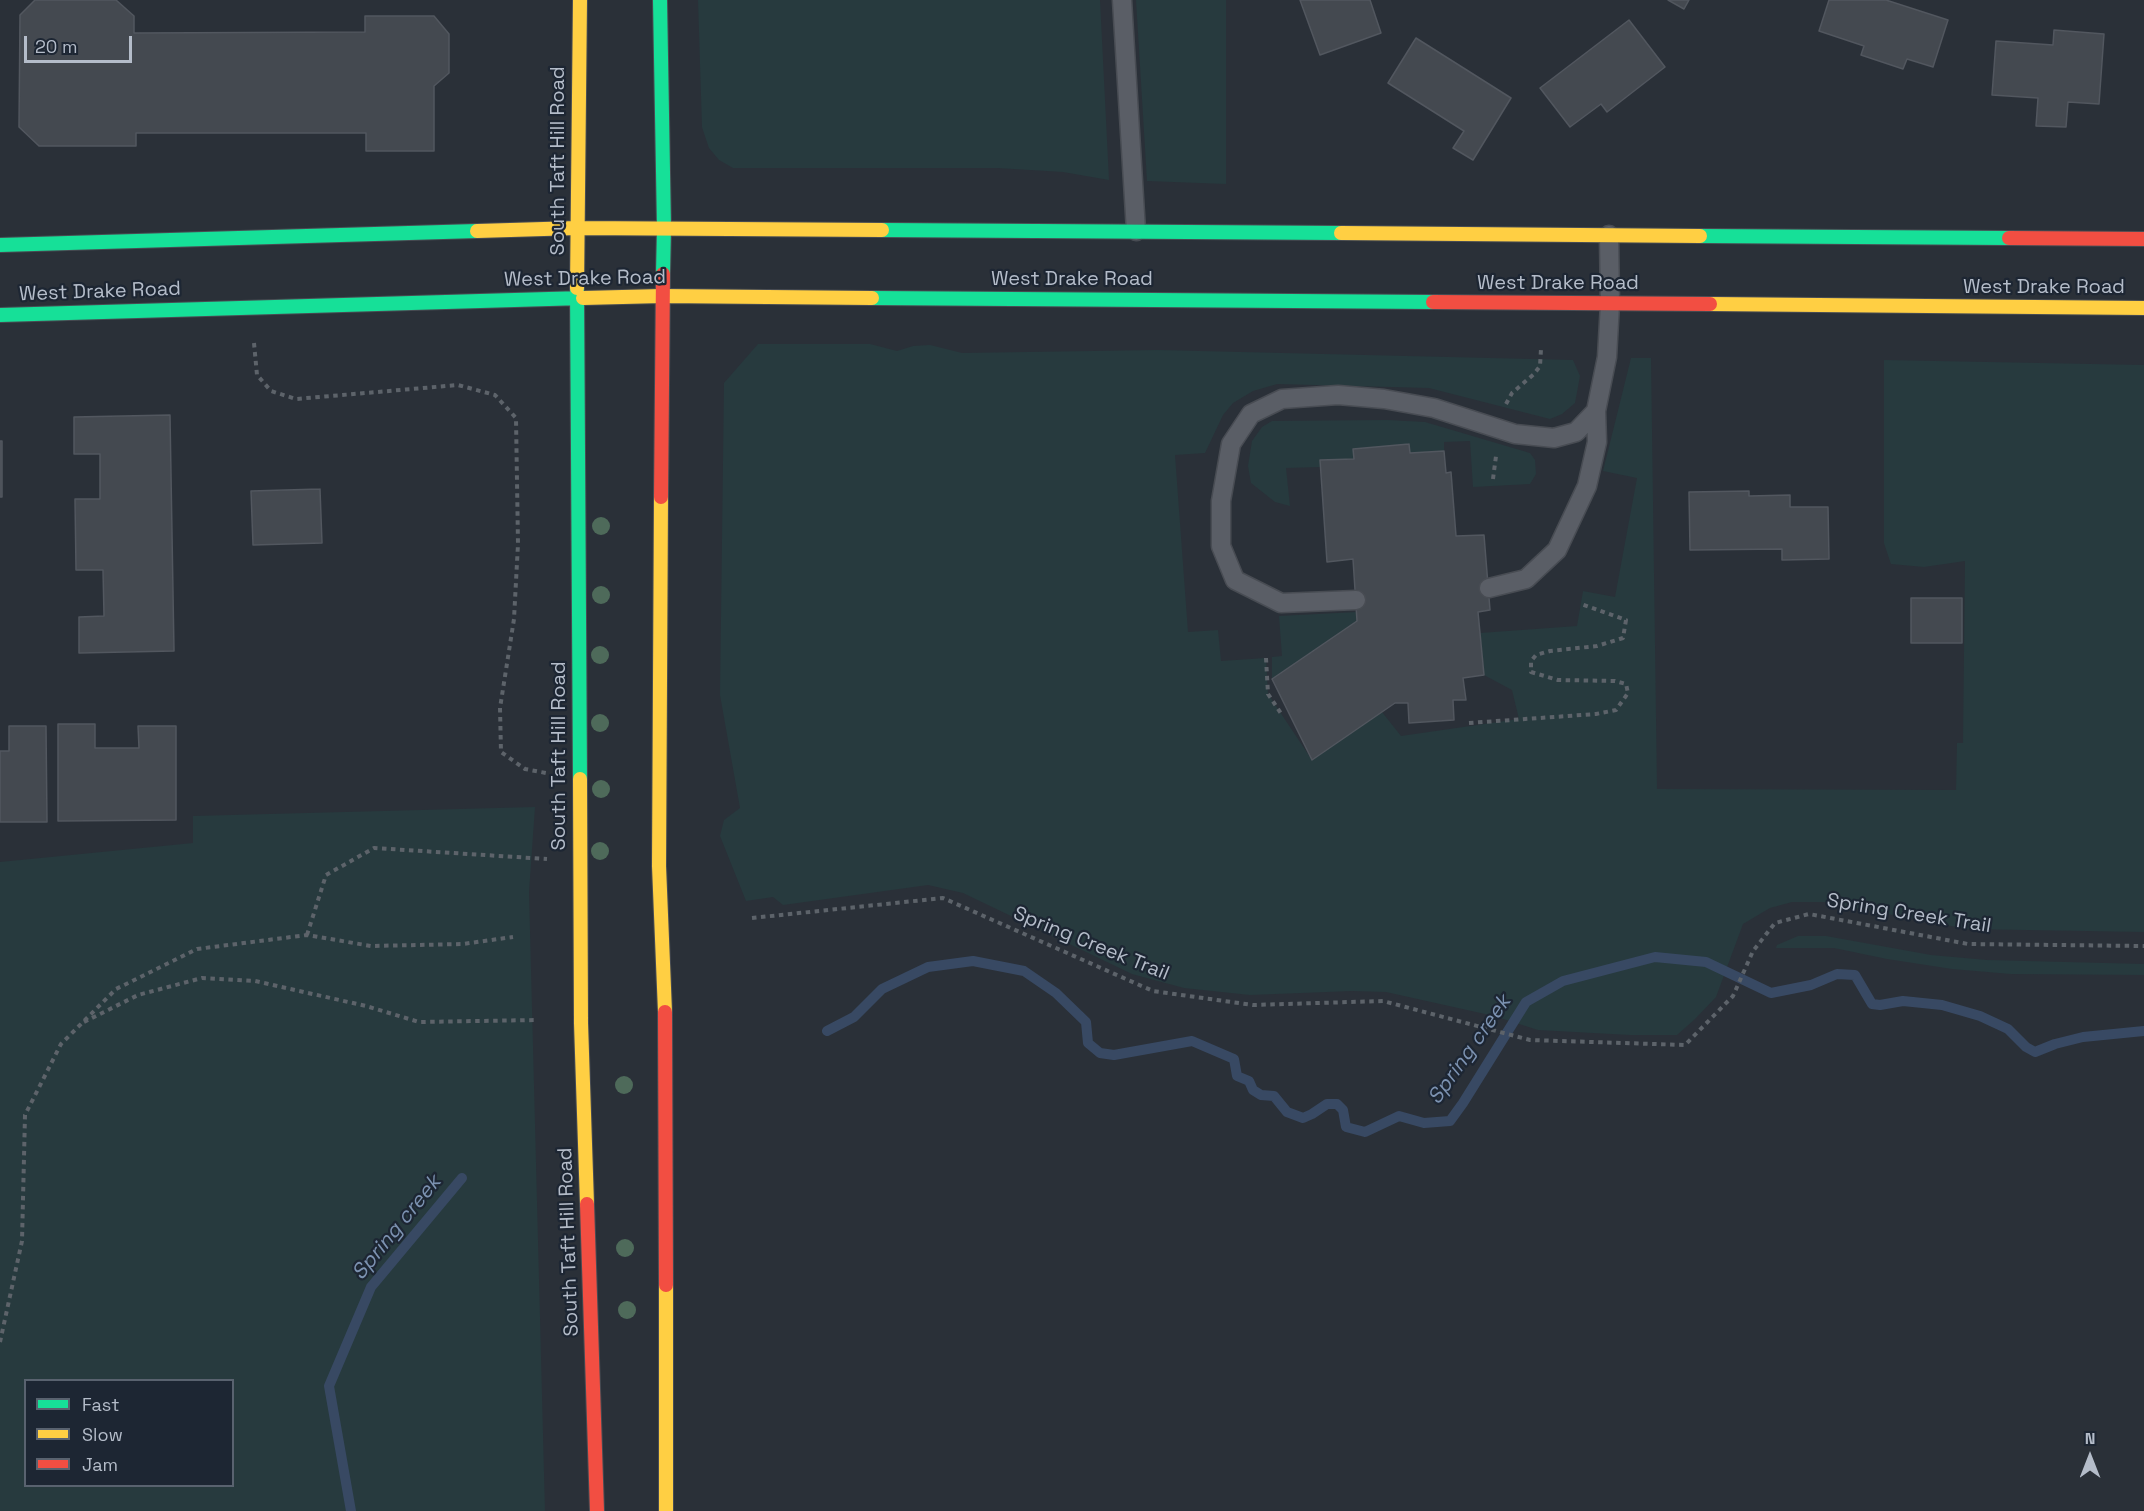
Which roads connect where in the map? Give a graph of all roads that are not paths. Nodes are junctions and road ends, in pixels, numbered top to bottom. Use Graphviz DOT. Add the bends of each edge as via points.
graph roads {
  1 [pos="580,0"];
  2 [pos="660,0"];
  3 [pos="1122,0"];
  4 [pos="577,228"];
  5 [pos="664,228"];
  6 [pos="1136,231"];
  7 [pos="1609,235"];
  8 [pos="2144,239"];
  9 [pos="0,245"];
  10 [pos="662,296"];
  11 [pos="578,298"];
  12 [pos="1610,304"];
  13 [pos="2144,308"];
  14 [pos="0,315"];
  15 [pos="1596,411"];
  16 [pos="1489,588"];
  17 [pos="1356,600"];
  18 [pos="597,1511"];
  19 [pos="666,1511"];
  1 -- 4 [label="main road, South Taft Hill Road"];
  2 -- 5 [label="main road"];
  3 -- 6 [label="lane"];
  4 -- 5 [label="main road"];
  4 -- 9 [label="main road"];
  4 -- 11 [label="main road, South Taft Hill Road"];
  5 -- 6 [label="main road"];
  5 -- 10 [label="main road"];
  6 -- 7 [label="main road"];
  7 -- 8 [label="main road"];
  7 -- 12 [label="lane"];
  10 -- 11 [label="main road, West Drake Road"];
  10 -- 12 [label="main road, West Drake Road"];
  10 -- 19 [label="main road" via="659,866 664,1020"];
  11 -- 14 [label="main road, West Drake Road"];
  11 -- 18 [label="main road, South Taft Hill Road" via="582,1035"];
  12 -- 13 [label="main road, West Drake Road"];
  12 -- 15 [label="lane" via="1607,357"];
  15 -- 16 [label="lane" via="1598,442 1587,486 1557,550 1526,579"];
  15 -- 17 [label="lane" via="1575,432 1554,438 1515,434 1434,408 1338,395 1282,399 1251,414 1231,444 1221,501 1221,546 1235,580 1281,603"];
}
